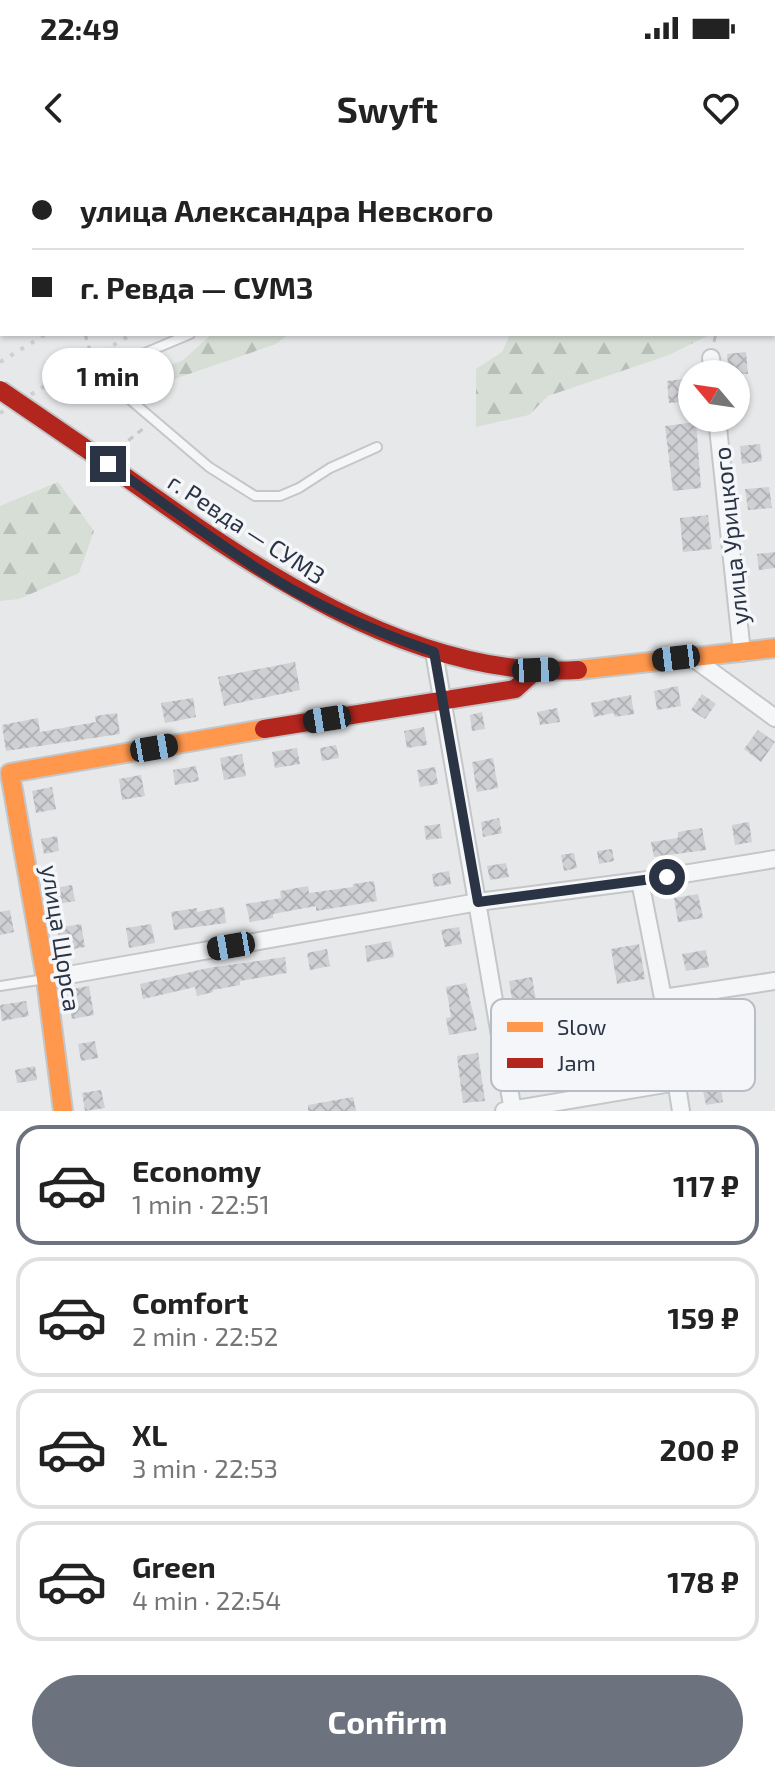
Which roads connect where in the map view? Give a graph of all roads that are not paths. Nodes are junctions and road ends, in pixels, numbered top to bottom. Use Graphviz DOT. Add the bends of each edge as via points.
graph roads {
  1 [pos="185,336"];
  2 [pos="0,390"];
  3 [pos="718,432"];
  4 [pos="377,447"];
  5 [pos="775,648"];
  6 [pos="434,652"];
  7 [pos="742,653"];
  8 [pos="693,658"];
  9 [pos="536,670"];
  10 [pos="442,699"];
  11 [pos="775,718"];
  12 [pos="775,859"];
  13 [pos="640,881"];
  14 [pos="478,902"];
  15 [pos="46,979"];
  16 [pos="775,981"];
  17 [pos="0,986"];
  18 [pos="663,998"];
  19 [pos="493,999"];
  20 [pos="623,1091"];
  21 [pos="678,1091"];
  22 [pos="510,1110"];
  23 [pos="63,1111"];
  24 [pos="681,1111"];
  1 -- 4 [label="lane" via="145,353 107,380 255,496 280,496"];
  2 -- 6 [label="street, г. Ревда — СУМЗ, bridge" via="259,570 387,636"];
  3 -- 7 [label="street, улица Урицкого"];
  5 -- 7 [label="street, г. Ревда — СУМЗ"];
  6 -- 9 [label="street, г. Ревда — СУМЗ"];
  6 -- 10 [label="street"];
  7 -- 8 [label="street, г. Ревда — СУМЗ"];
  8 -- 9 [label="street, г. Ревда — СУМЗ"];
  8 -- 11 [label="street"];
  9 -- 10 [label="street" via="515,689"];
  10 -- 14 [label="street"];
  10 -- 15 [label="street, улица Щорса" via="10,773"];
  12 -- 13 [label="street"];
  13 -- 14 [label="street"];
  13 -- 18 [label="street"];
  14 -- 15 [label="street"];
  14 -- 19 [label="street"];
  15 -- 17 [label="lane"];
  15 -- 23 [label="street, улица Щорса"];
  16 -- 18 [label="street"];
  20 -- 22 [label="street"];
  21 -- 24 [label="street"];
}
